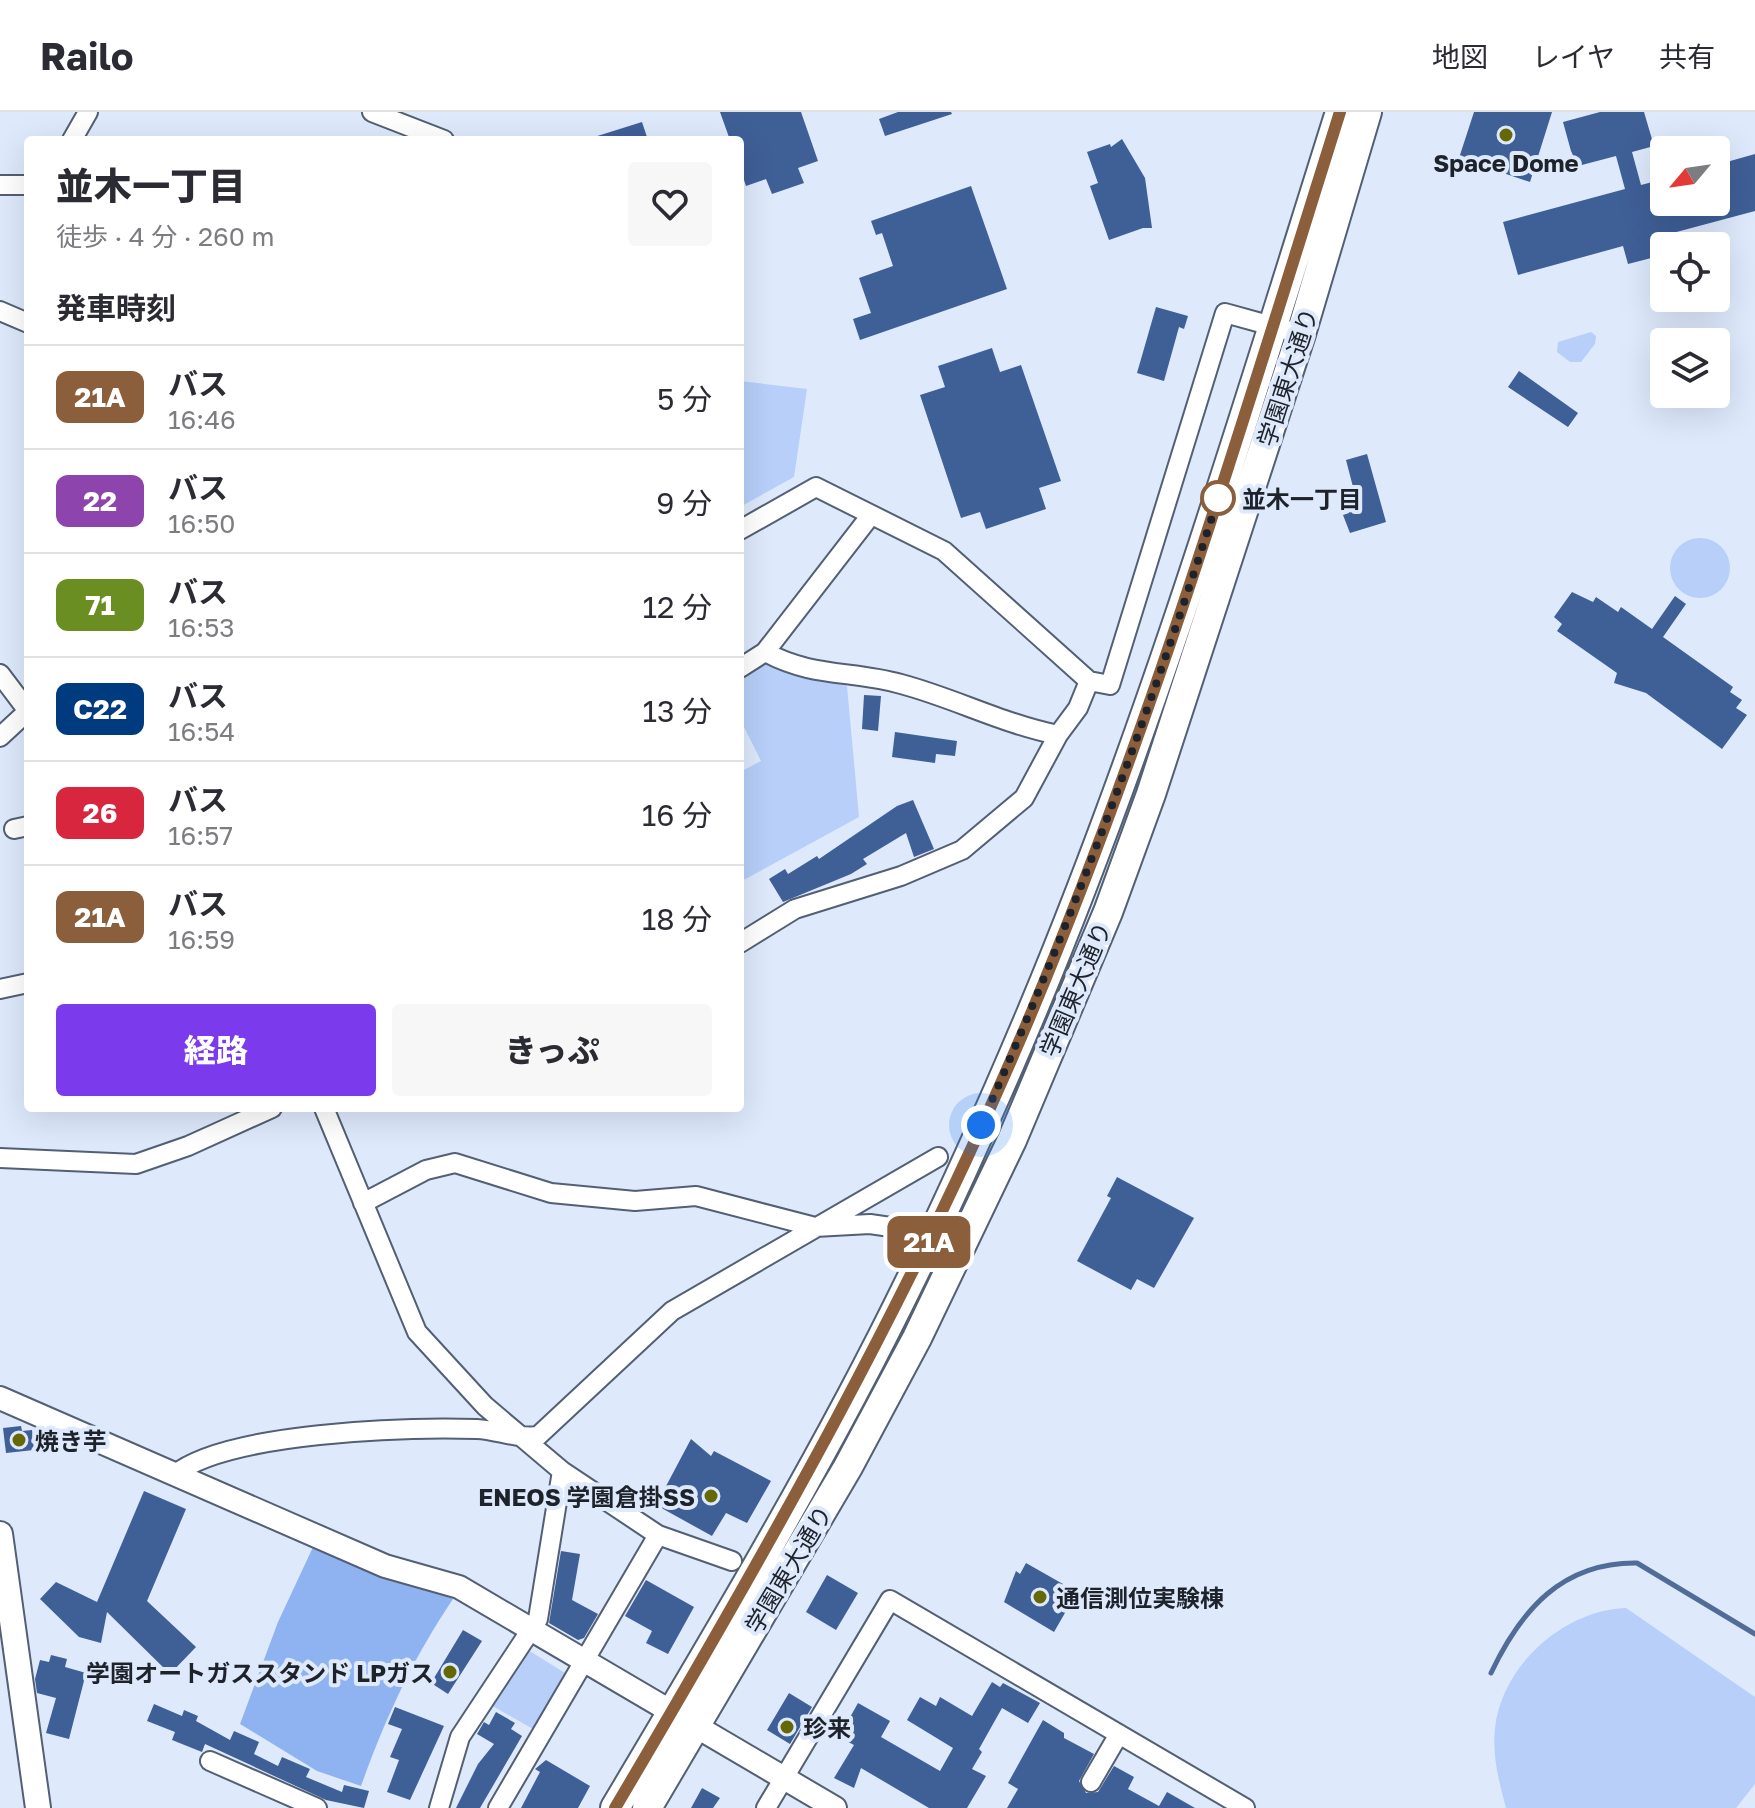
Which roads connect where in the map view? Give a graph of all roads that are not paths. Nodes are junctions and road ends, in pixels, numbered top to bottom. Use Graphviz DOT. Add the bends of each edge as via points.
graph roads {
  1 [pos="88,112"];
  2 [pos="372,112"];
  3 [pos="1340,112"];
  4 [pos="1367,112"];
  5 [pos="74,136"];
  6 [pos="434,136"];
  7 [pos="0,185"];
  8 [pos="24,185"];
  9 [pos="0,311"];
  10 [pos="24,321"];
  11 [pos="1272,327"];
  12 [pos="1301,334"];
  13 [pos="871,515"];
  14 [pos="744,528"];
  15 [pos="765,652"];
  16 [pos="744,665"];
  17 [pos="0,674"];
  18 [pos="1089,681"];
  19 [pos="24,706"];
  20 [pos="24,715"];
  21 [pos="1058,735"];
  22 [pos="0,737"];
  23 [pos="744,941"];
  24 [pos="24,984"];
  25 [pos="0,989"];
  26 [pos="263,1112"];
  27 [pos="326,1112"];
  28 [pos="938,1157"];
  29 [pos="0,1158"];
  30 [pos="363,1203"];
  31 [pos="815,1227"];
  32 [pos="931,1239"];
  33 [pos="0,1398"];
  34 [pos="523,1438"];
  35 [pos="562,1471"];
  36 [pos="174,1475"];
  37 [pos="0,1534"];
  38 [pos="658,1535"];
  39 [pos="732,1561"];
  40 [pos="530,1629"];
  41 [pos="585,1661"];
  42 [pos="684,1718"];
  43 [pos="1119,1734"];
  44 [pos="210,1761"];
  45 [pos="783,1778"];
  46 [pos="1091,1782"];
  47 [pos="38,1808"];
  48 [pos="317,1808"];
  49 [pos="439,1808"];
  50 [pos="498,1808"];
  51 [pos="615,1808"];
  52 [pos="647,1808"];
  53 [pos="766,1808"];
  54 [pos="835,1808"];
  55 [pos="1245,1808"];
  1 -- 5 [label="street"];
  2 -- 6 [label="street"];
  3 -- 11 [label="main road, 学園東大通り"];
  4 -- 12 [label="main road, 学園東大通り"];
  7 -- 8 [label="street"];
  9 -- 10 [label="street"];
  11 -- 12 [label="street"];
  11 -- 18 [label="street" via="1225,313 1110,685"];
  11 -- 32 [label="main road, 学園東大通り" via="1122,785 1032,1011"];
  12 -- 42 [label="main road, 学園東大通り" via="1151,794 1108,912 1012,1140 869,1428"];
  13 -- 14 [label="street" via="816,487"];
  13 -- 15 [label="street"];
  13 -- 18 [label="street" via="944,551"];
  15 -- 16 [label="street"];
  15 -- 21 [label="street" via="792,667 900,683"];
  17 -- 19 [label="street"];
  18 -- 21 [label="street"];
  20 -- 22 [label="street"];
  21 -- 23 [label="street" via="1024,798 962,850 901,876 795,909"];
  24 -- 25 [label="street"];
  26 -- 29 [label="street" via="136,1164"];
  27 -- 30 [label="street"];
  28 -- 31 [label="street"];
  30 -- 31 [label="street" via="426,1170 455,1163 551,1193 635,1201 696,1196"];
  30 -- 34 [label="street" via="417,1332 485,1406"];
  31 -- 32 [label="street" via="870,1224"];
  31 -- 34 [label="street" via="672,1311 552,1426"];
  32 -- 42 [label="main road, 学園東大通り"];
  33 -- 36 [label="street"];
  34 -- 35 [label="street"];
  34 -- 36 [label="street" via="483,1429 378,1428 254,1446 191,1461"];
  35 -- 38 [label="street"];
  35 -- 40 [label="street" via="538,1619"];
  36 -- 40 [label="street" via="385,1566 459,1587"];
  37 -- 47 [label="main road"];
  38 -- 39 [label="street"];
  38 -- 41 [label="street"];
  40 -- 41 [label="street"];
  40 -- 49 [label="street" via="460,1737"];
  41 -- 42 [label="street"];
  41 -- 50 [label="street"];
  42 -- 45 [label="street"];
  42 -- 51 [label="main road, 学園東大通り"];
  42 -- 52 [label="main road, 学園東大通り"];
  43 -- 45 [label="street" via="890,1600"];
  43 -- 46 [label="street"];
  43 -- 55 [label="street"];
  44 -- 48 [label="street"];
  45 -- 53 [label="street"];
  45 -- 54 [label="street"];
}
